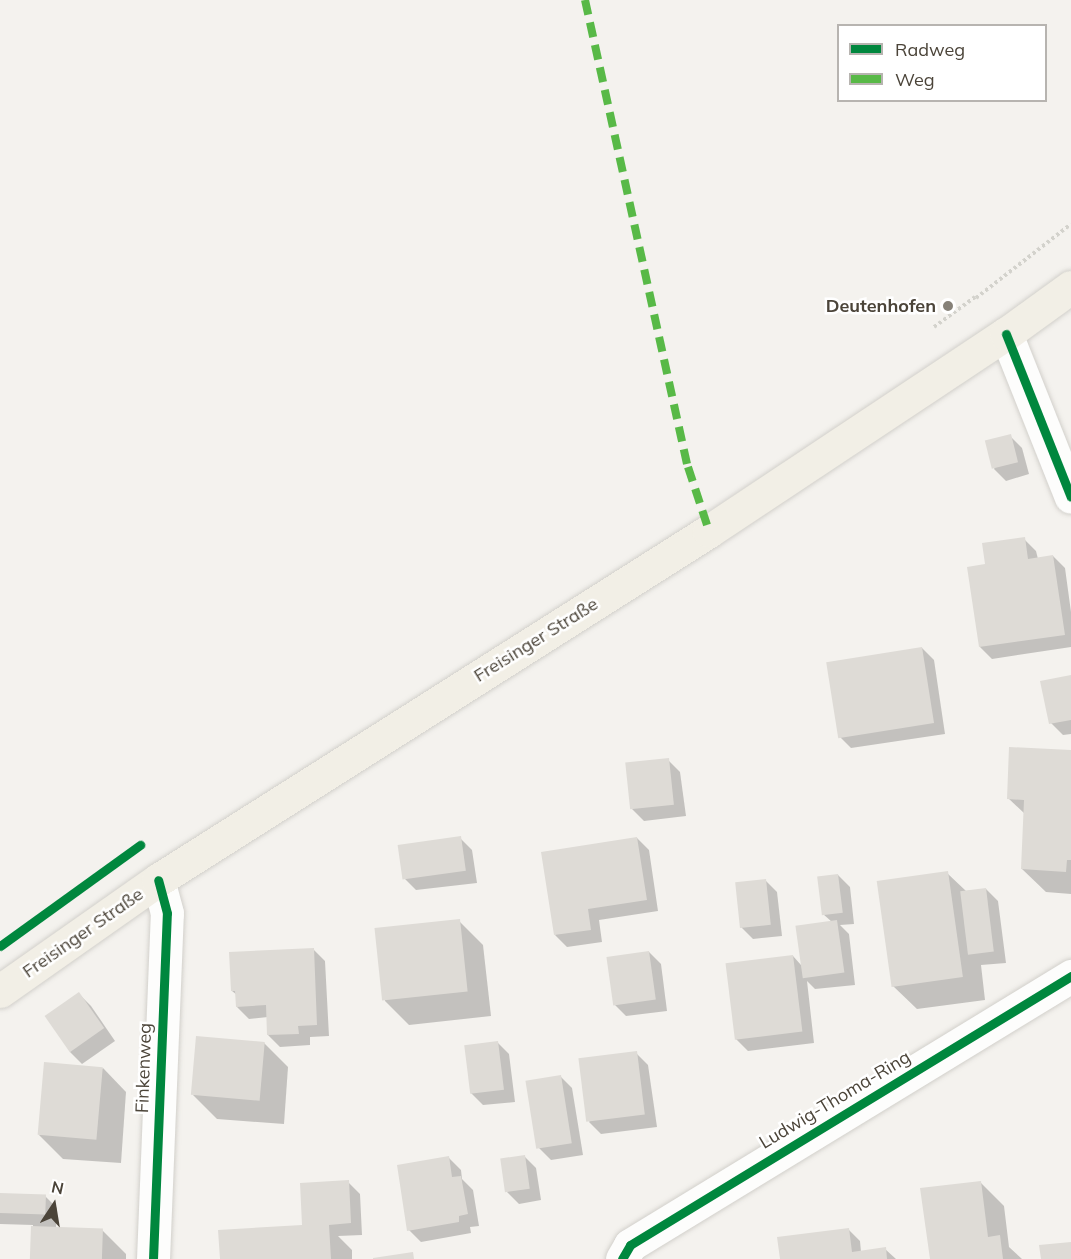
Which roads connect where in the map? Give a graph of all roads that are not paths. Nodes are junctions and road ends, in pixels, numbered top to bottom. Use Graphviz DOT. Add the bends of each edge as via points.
graph roads {
  1 [pos="1071,287"];
  2 [pos="1006,334"];
  3 [pos="1071,497"];
  4 [pos="158,880"];
  5 [pos="1071,976"];
  6 [pos="0,991"];
  7 [pos="153,1259"];
  8 [pos="622,1259"];
  1 -- 2 [label="main road, Freisinger Straße"];
  2 -- 3 [label="street"];
  2 -- 4 [label="main road, Freisinger Straße" via="709,531"];
  4 -- 6 [label="main road, Freisinger Straße"];
  4 -- 7 [label="street, Finkenweg" via="167,913"];
  5 -- 8 [label="street, Ludwig-Thoma-Ring" via="630,1245"];
}
